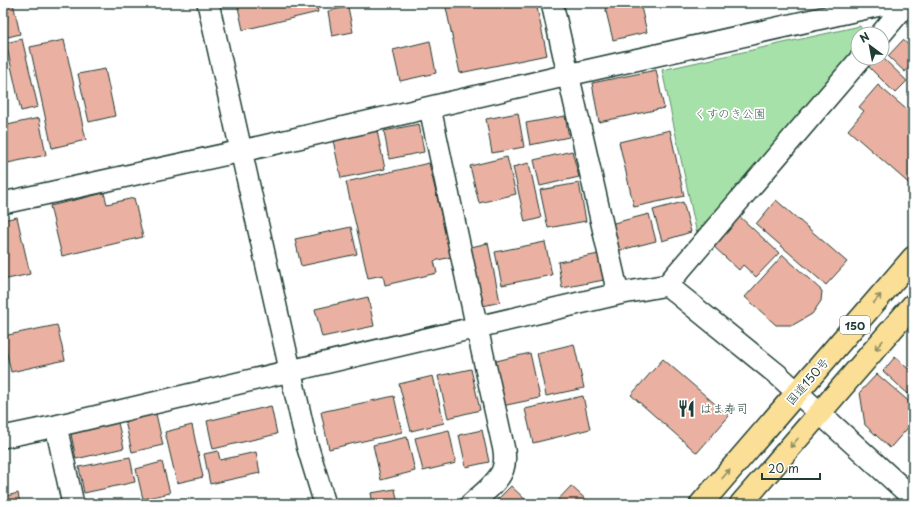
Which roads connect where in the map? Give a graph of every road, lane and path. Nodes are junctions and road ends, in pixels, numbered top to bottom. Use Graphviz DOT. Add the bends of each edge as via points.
graph roads {
  1 [pos="208,3"];
  2 [pos="552,3"];
  3 [pos="889,3"];
  4 [pos="908,3"];
  5 [pos="888,26"];
  6 [pos="854,66"];
  7 [pos="568,75"];
  8 [pos="430,108"];
  9 [pos="240,151"];
  10 [pos="3,203"];
  11 [pos="913,258"];
  12 [pos="667,285"];
  13 [pos="618,294"];
  14 [pos="913,305"];
  15 [pos="477,328"];
  16 [pos="290,371"];
  17 [pos="796,392"];
  18 [pos="820,414"];
  19 [pos="56,426"];
  20 [pos="3,437"];
  21 [pos="911,499"];
  22 [pos="73,504"];
  23 [pos="325,504"];
  24 [pos="471,504"];
  25 [pos="701,504"];
  26 [pos="742,504"];
  1 -- 9 [label="street"];
  2 -- 7 [label="street"];
  3 -- 7 [label="street"];
  4 -- 5 [label="street"];
  6 -- 12 [label="street"];
  7 -- 8 [label="street"];
  7 -- 13 [label="street"];
  8 -- 9 [label="street"];
  8 -- 15 [label="street"];
  9 -- 10 [label="street"];
  9 -- 16 [label="street"];
  17 -- 11 [label="highway, 国道150号 / 150, one-way"];
  12 -- 13 [label="street"];
  12 -- 17 [label="street"];
  13 -- 15 [label="street"];
  14 -- 18 [label="highway, 150, one-way"];
  15 -- 16 [label="street"];
  15 -- 24 [label="street" via="505,461 497,479"];
  16 -- 19 [label="street"];
  16 -- 23 [label="street" via="307,445"];
  17 -- 18 [label="street"];
  25 -- 17 [label="highway, 国道150号 / 150, one-way"];
  18 -- 21 [label="street"];
  18 -- 26 [label="highway, 150, one-way"];
  19 -- 20 [label="street"];
  19 -- 22 [label="street"];
}
